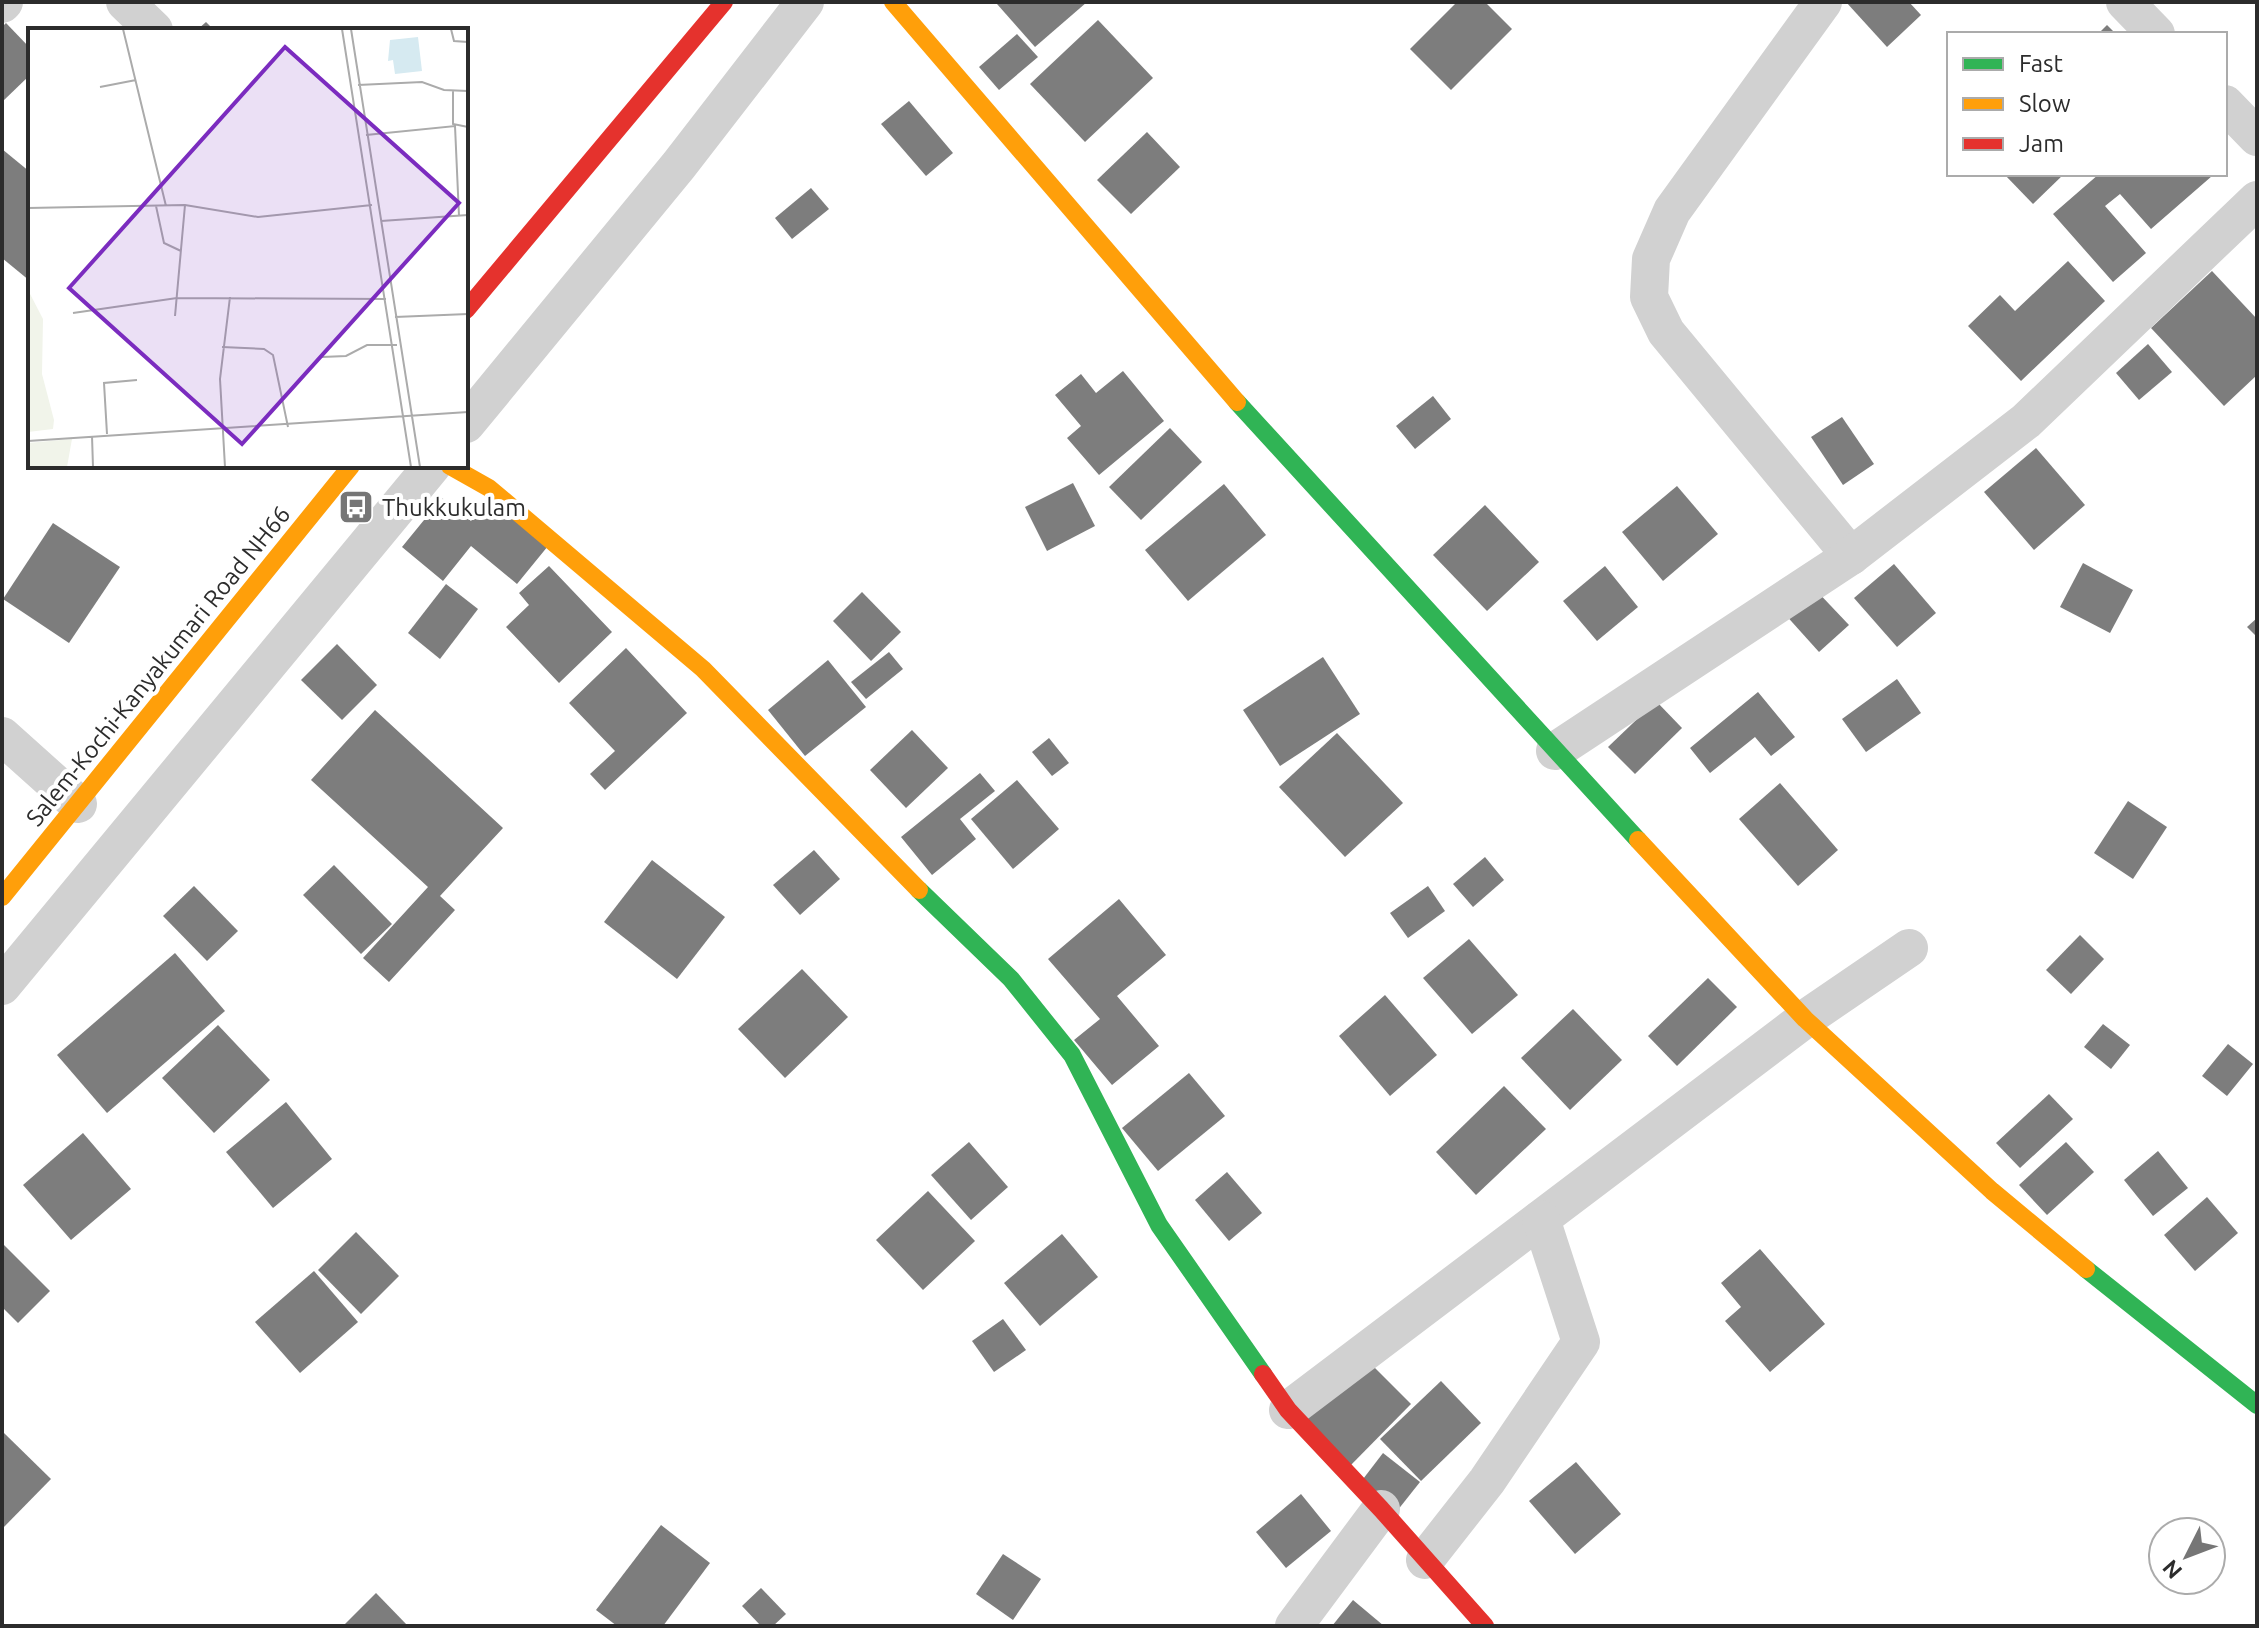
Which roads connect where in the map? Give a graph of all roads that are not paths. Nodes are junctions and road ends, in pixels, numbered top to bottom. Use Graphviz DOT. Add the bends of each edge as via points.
graph roads {
  1 [pos="125,2"];
  2 [pos="724,2"];
  3 [pos="805,2"];
  4 [pos="893,2"];
  5 [pos="1823,2"];
  6 [pos="2125,2"];
  7 [pos="152,28"];
  8 [pos="2154,32"];
  9 [pos="2227,106"];
  10 [pos="2257,137"];
  11 [pos="2257,200"];
  12 [pos="468,308"];
  13 [pos="468,422"];
  14 [pos="349,468"];
  15 [pos="430,468"];
  16 [pos="454,468"];
  17 [pos="1851,556"];
  18 [pos="2,736"];
  19 [pos="1555,751"];
  20 [pos="78,804"];
  21 [pos="2,897"];
  22 [pos="1909,948"];
  23 [pos="2,986"];
  24 [pos="1805,1019"];
  25 [pos="1541,1219"];
  26 [pos="2257,1405"];
  27 [pos="1288,1410"];
  28 [pos="1381,1509"];
  29 [pos="1425,1560"];
  30 [pos="1294,1626"];
  31 [pos="1485,1626"];
  1 -- 7 [label="street"];
  2 -- 12 [label="main road"];
  3 -- 13 [label="street"];
  4 -- 19 [label="main road" via="1245,411"];
  5 -- 17 [label="street" via="1672,211 1651,259 1649,297 1666,332"];
  6 -- 8 [label="street"];
  9 -- 10 [label="street"];
  11 -- 17 [label="street" via="2026,421"];
  14 -- 20 [label="main road, Salem-Kochi-Kanyakumari Road NH66"];
  15 -- 23 [label="street"];
  16 -- 27 [label="main road" via="489,488 703,669 1011,979 1072,1055 1159,1225"];
  17 -- 19 [label="street"];
  18 -- 20 [label="street"];
  19 -- 24 [label="main road"];
  20 -- 21 [label="main road, Salem-Kochi-Kanyakumari Road NH66"];
  22 -- 24 [label="street"];
  24 -- 25 [label="street"];
  24 -- 26 [label="main road" via="1992,1191"];
  25 -- 27 [label="street"];
  25 -- 29 [label="street" via="1581,1342 1487,1481"];
  27 -- 28 [label="main road"];
  28 -- 29 [label="main road"];
  28 -- 30 [label="street"];
  29 -- 31 [label="main road"];
}
